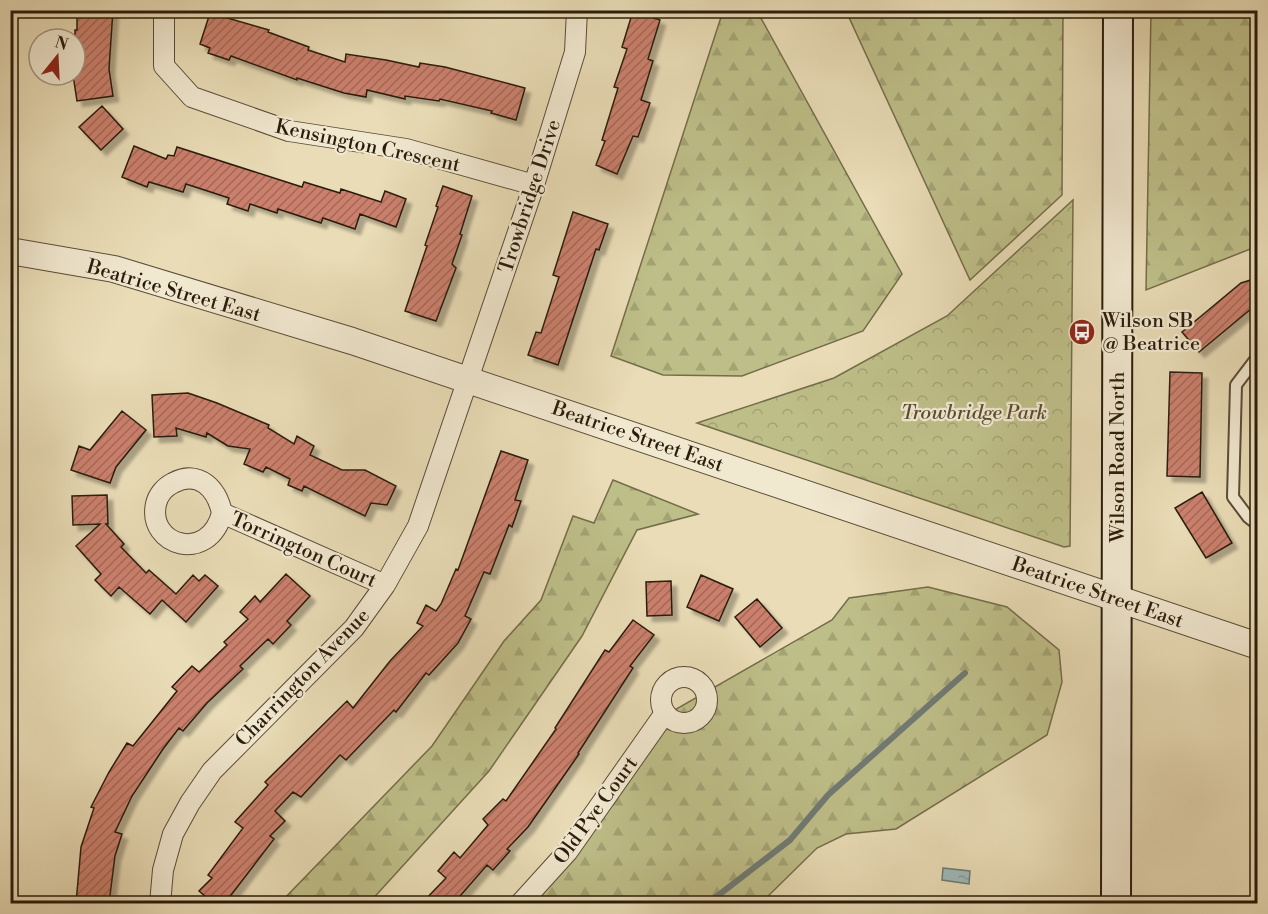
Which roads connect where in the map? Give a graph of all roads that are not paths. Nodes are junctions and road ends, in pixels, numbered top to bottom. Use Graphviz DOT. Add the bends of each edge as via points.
graph roads {
  1 [pos="164,10"];
  2 [pos="577,10"];
  3 [pos="1118,10"];
  4 [pos="534,185"];
  5 [pos="10,251"];
  6 [pos="1257,356"];
  7 [pos="468,379"];
  8 [pos="222,513"];
  9 [pos="1257,525"];
  10 [pos="385,585"];
  11 [pos="1117,598"];
  12 [pos="1257,646"];
  13 [pos="665,713"];
  14 [pos="160,903"];
  15 [pos="520,903"];
  16 [pos="1116,903"];
  1 -- 4 [label="street, Kensington Crescent" via="164,66 192,97 289,131 406,149"];
  2 -- 4 [label="street, Trowbridge Drive" via="575,52"];
  3 -- 11 [label="main road, Wilson Road North"];
  4 -- 7 [label="street, Trowbridge Drive"];
  5 -- 7 [label="street, Beatrice Street East" via="114,270"];
  6 -- 9 [label="lane" via="1236,386 1233,497"];
  7 -- 10 [label="street, Charrington Avenue" via="418,526"];
  7 -- 11 [label="street, Beatrice Street East"];
  8 -- 10 [label="street, Torrington Court"];
  10 -- 14 [label="street, Charrington Avenue" via="354,628 212,771 173,834 163,870"];
  11 -- 12 [label="street, Beatrice Street East"];
  11 -- 16 [label="main road, Wilson Road North"];
  13 -- 15 [label="street, Old Pye Court" via="568,851"];
}
